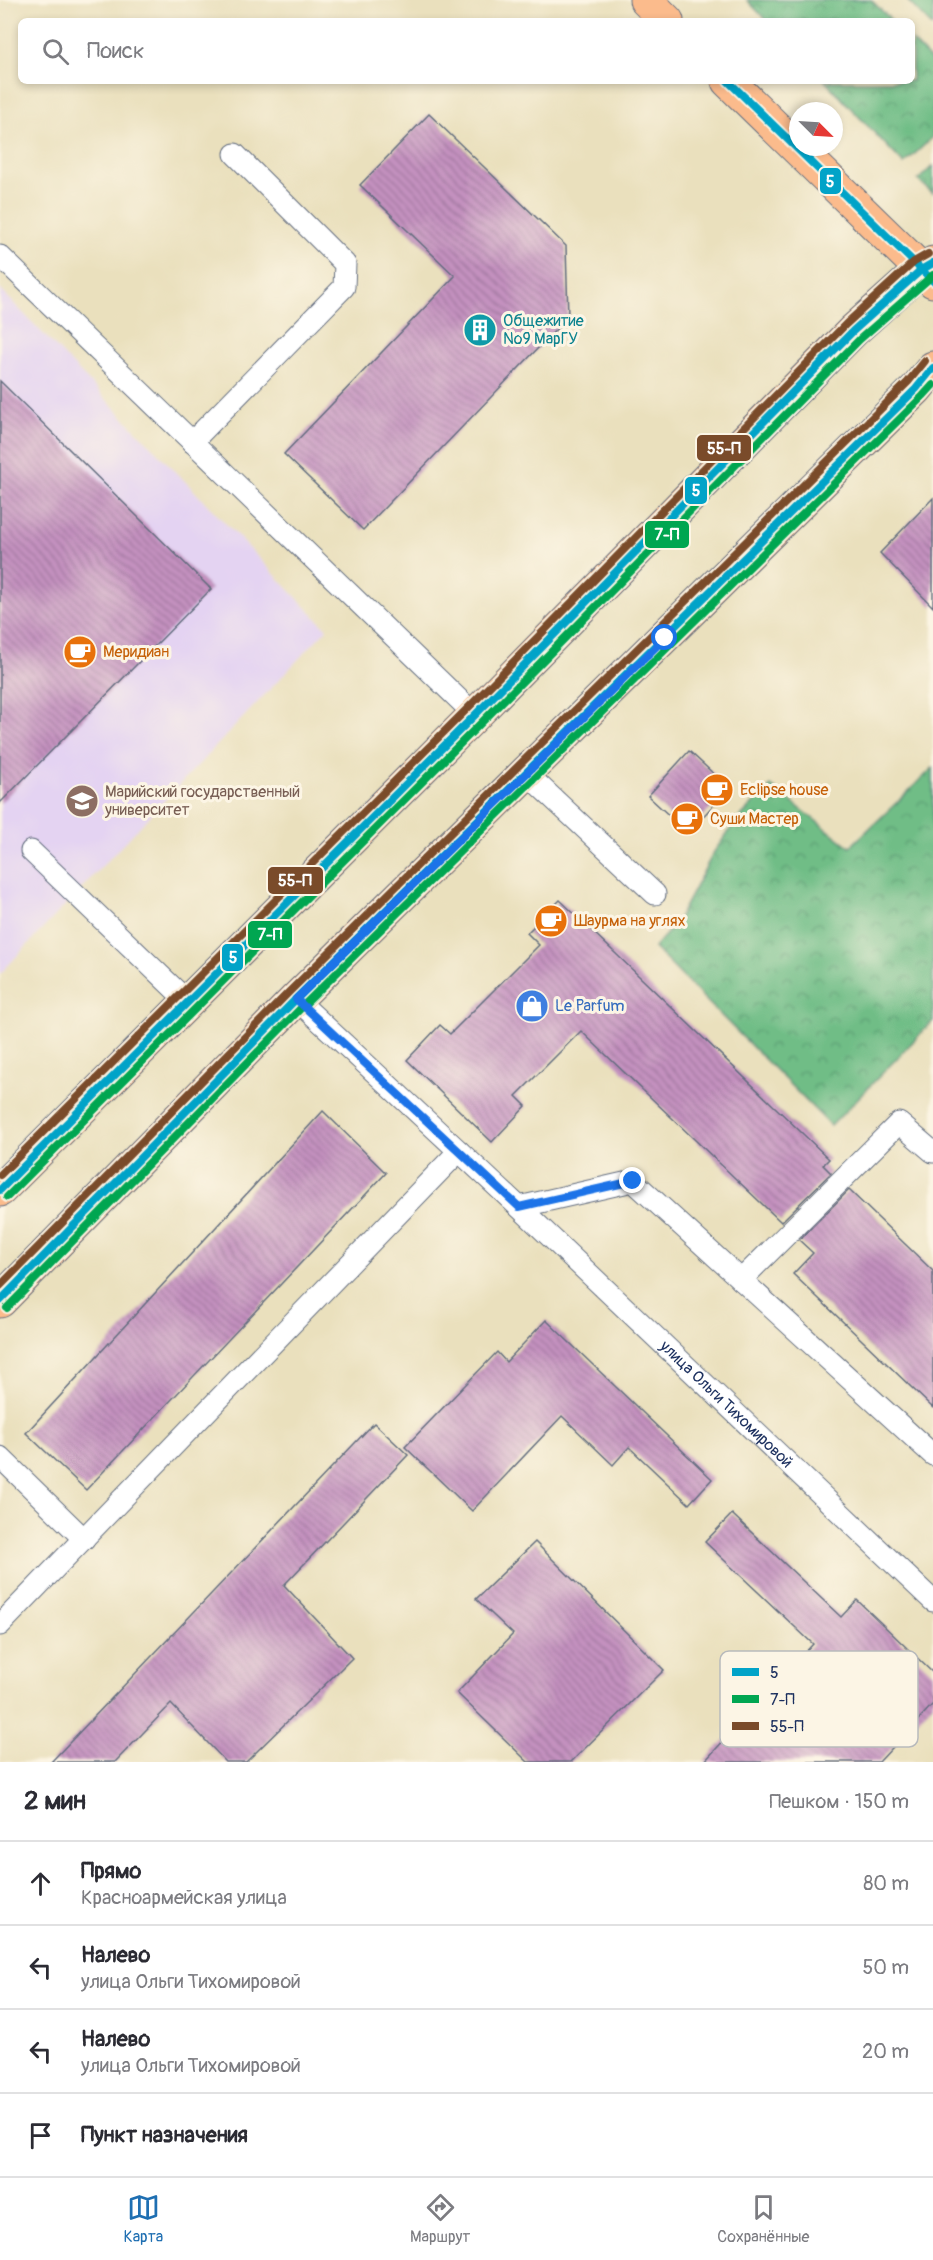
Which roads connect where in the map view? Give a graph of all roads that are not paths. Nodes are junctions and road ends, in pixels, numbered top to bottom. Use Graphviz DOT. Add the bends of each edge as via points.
graph roads {
  1 [pos="646,0"];
  2 [pos="664,18"];
  3 [pos="731,84"];
  4 [pos="235,154"];
  5 [pos="0,256"];
  6 [pos="929,271"];
  7 [pos="933,368"];
  8 [pos="192,442"];
  9 [pos="475,715"];
  10 [pos="527,774"];
  11 [pos="31,851"];
  12 [pos="655,894"];
  13 [pos="296,999"];
  14 [pos="187,1001"];
  15 [pos="459,1151"];
  16 [pos="933,1152"];
  17 [pos="0,1190"];
  18 [pos="519,1207"];
  19 [pos="741,1280"];
  20 [pos="0,1301"];
  21 [pos="933,1455"];
  22 [pos="0,1457"];
  23 [pos="84,1539"];
  24 [pos="933,1601"];
  25 [pos="0,1625"];
  1 -- 2 [label="main road"];
  3 -- 6 [label="main road"];
  4 -- 8 [label="lane" via="345,264 344,287"];
  5 -- 8 [label="lane"];
  6 -- 9 [label="main road" via="853,331"];
  7 -- 10 [label="main road"];
  8 -- 9 [label="lane"];
  9 -- 14 [label="main road"];
  10 -- 12 [label="lane"];
  10 -- 13 [label="main road"];
  11 -- 14 [label="lane"];
  13 -- 15 [label="lane, улица Ольги Тихомировой"];
  13 -- 20 [label="main road"];
  14 -- 17 [label="main road"];
  15 -- 18 [label="lane, улица Ольги Тихомировой"];
  15 -- 23 [label="lane"];
  16 -- 19 [label="lane" via="899,1124"];
  18 -- 19 [label="lane" via="633,1181"];
  18 -- 24 [label="lane, улица Ольги Тихомировой"];
  19 -- 21 [label="lane"];
  22 -- 23 [label="lane"];
  23 -- 25 [label="lane"];
}
